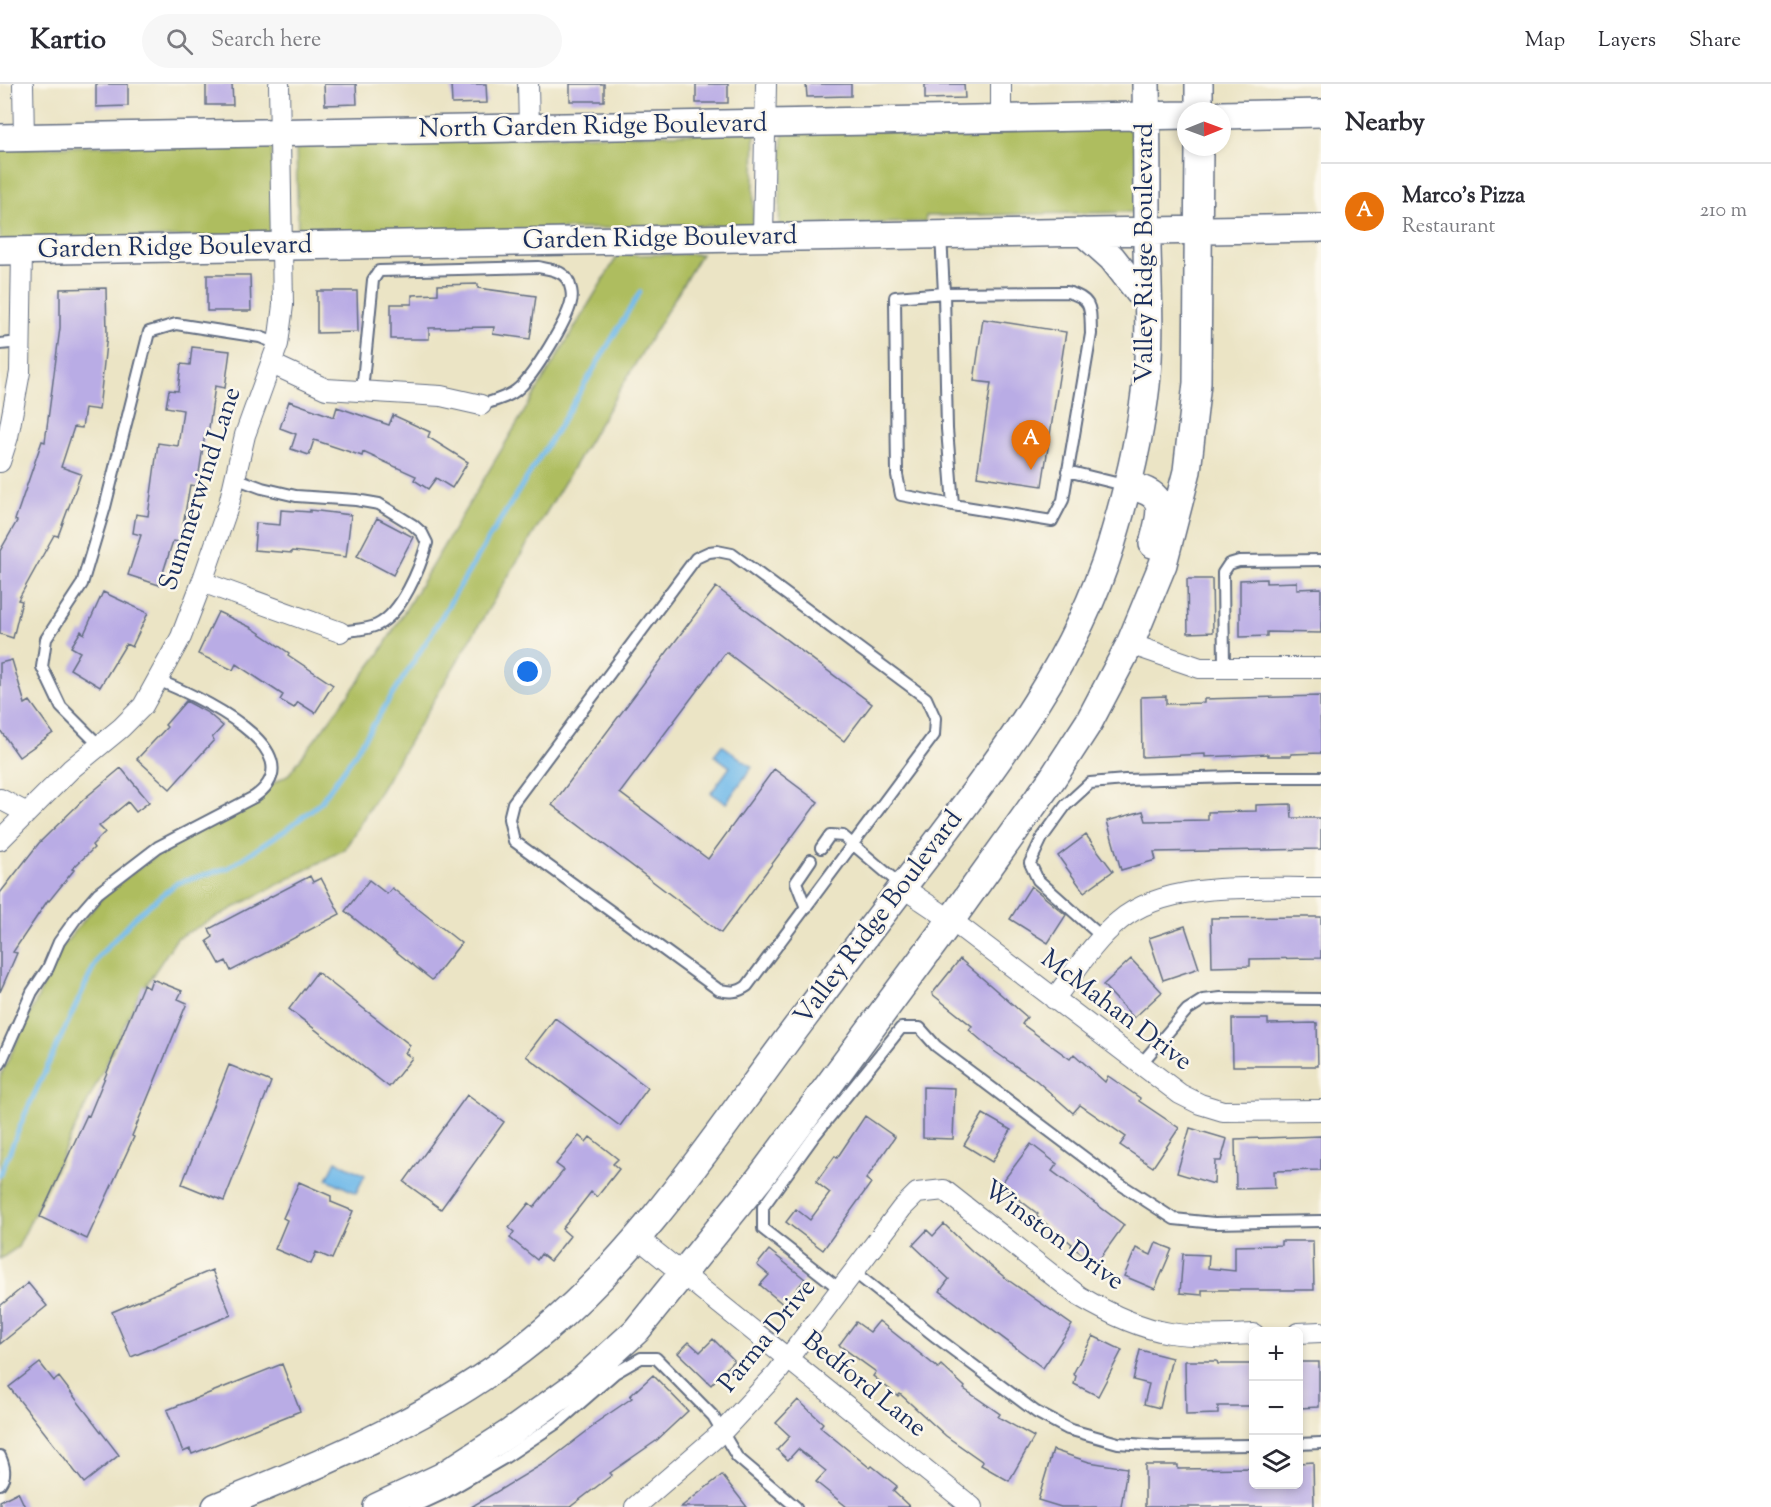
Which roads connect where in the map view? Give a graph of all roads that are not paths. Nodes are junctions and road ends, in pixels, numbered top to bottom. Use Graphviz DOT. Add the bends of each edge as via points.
graph roads {
  1 [pos="23,84"];
  2 [pos="279,84"];
  3 [pos="528,84"];
  4 [pos="766,84"];
  5 [pos="1000,84"];
  6 [pos="1146,84"];
  7 [pos="1198,84"];
  8 [pos="1199,102"];
  9 [pos="1321,113"];
  10 [pos="1177,115"];
  11 [pos="1231,115"];
  12 [pos="1146,116"];
  13 [pos="1001,119"];
  14 [pos="766,125"];
  15 [pos="529,128"];
  16 [pos="280,133"];
  17 [pos="12,138"];
  18 [pos="1198,156"];
  19 [pos="1321,228"];
  20 [pos="1198,229"];
  21 [pos="1147,230"];
  22 [pos="1083,232"];
  23 [pos="941,234"];
  24 [pos="763,237"];
  25 [pos="282,246"];
  26 [pos="11,251"];
  27 [pos="944,293"];
  28 [pos="1149,305"];
  29 [pos="21,342"];
  30 [pos="0,344"];
  31 [pos="278,344"];
  32 [pos="272,364"];
  33 [pos="362,391"];
  34 [pos="481,405"];
  35 [pos="0,462"];
  36 [pos="1067,471"];
  37 [pos="235,478"];
  38 [pos="1128,486"];
  39 [pos="952,505"];
  40 [pos="1321,560"];
  41 [pos="202,582"];
  42 [pos="1146,606"];
  43 [pos="340,632"];
  44 [pos="1130,644"];
  45 [pos="1224,668"];
  46 [pos="1321,668"];
  47 [pos="157,680"];
  48 [pos="100,746"];
  49 [pos="1321,777"];
  50 [pos="0,799"];
  51 [pos="27,813"];
  52 [pos="0,840"];
  53 [pos="853,844"];
  54 [pos="821,848"];
  55 [pos="811,860"];
  56 [pos="902,887"];
  57 [pos="1321,888"];
  58 [pos="806,908"];
  59 [pos="951,920"];
  60 [pos="1102,937"];
  61 [pos="1054,999"];
  62 [pos="1321,999"];
  63 [pos="0,1064"];
  64 [pos="1140,1065"];
  65 [pos="1321,1110"];
  66 [pos="929,1190"];
  67 [pos="1321,1221"];
  68 [pos="638,1238"];
  69 [pos="854,1272"];
  70 [pos="683,1274"];
  71 [pos="841,1290"];
  72 [pos="1321,1332"];
  73 [pos="1303,1333"];
  74 [pos="1249,1334"];
  75 [pos="789,1358"];
  76 [pos="722,1432"];
  77 [pos="1321,1443"];
  78 [pos="1303,1444"];
  79 [pos="1249,1445"];
  80 [pos="0,1456"];
  81 [pos="0,1484"];
  82 [pos="216,1507"];
  83 [pos="377,1507"];
  84 [pos="415,1507"];
  85 [pos="636,1507"];
  86 [pos="796,1507"];
  87 [pos="972,1507"];
  1 -- 17 [label="street"];
  2 -- 16 [label="street, Summerwind Lane"];
  3 -- 15 [label="street"];
  4 -- 14 [label="street"];
  5 -- 13 [label="street"];
  6 -- 12 [label="main road, Valley Ridge Boulevard"];
  7 -- 8 [label="main road"];
  9 -- 11 [label="main road"];
  10 -- 12 [label="main road, North Garden Ridge Boulevard"];
  12 -- 13 [label="main road, North Garden Ridge Boulevard"];
  12 -- 21 [label="main road, Valley Ridge Boulevard"];
  13 -- 14 [label="main road, North Garden Ridge Boulevard"];
  14 -- 15 [label="main road, North Garden Ridge Boulevard"];
  14 -- 24 [label="street"];
  15 -- 16 [label="main road, North Garden Ridge Boulevard"];
  16 -- 17 [label="main road, North Garden Ridge Boulevard"];
  16 -- 25 [label="street, Summerwind Lane"];
  18 -- 20 [label="main road, Valley Ridge Boulevard"];
  19 -- 20 [label="main road, Garden Ridge Boulevard"];
  20 -- 21 [label="main road, Garden Ridge Boulevard"];
  20 -- 42 [label="main road, Valley Ridge Boulevard" via="1197,383 1187,471 1163,564"];
  21 -- 22 [label="main road, Garden Ridge Boulevard"];
  21 -- 28 [label="main road, Valley Ridge Boulevard"];
  22 -- 23 [label="main road, Garden Ridge Boulevard"];
  22 -- 28 [label="main road" via="1112,258"];
  23 -- 24 [label="main road, Garden Ridge Boulevard"];
  23 -- 27 [label="lane"];
  24 -- 25 [label="main road, Garden Ridge Boulevard"];
  25 -- 26 [label="main road, Garden Ridge Boulevard"];
  25 -- 31 [label="street, Summerwind Lane" via="283,305"];
  26 -- 29 [label="street"];
  27 -- 36 [label="lane" via="1067,292 1081,296 1090,308 1090,334"];
  27 -- 39 [label="lane"];
  27 -- 39 [label="lane" via="895,297 897,475 901,495"];
  28 -- 38 [label="main road, Valley Ridge Boulevard" via="1146,383"];
  29 -- 30 [label="lane"];
  29 -- 35 [label="street" via="20,372"];
  31 -- 32 [label="street, Summerwind Lane"];
  31 -- 48 [label="lane" via="260,337 176,324 149,332 82,584 46,639 42,667 61,707"];
  32 -- 33 [label="street" via="326,389"];
  32 -- 37 [label="street, Summerwind Lane" via="257,397"];
  33 -- 34 [label="street" via="441,396"];
  33 -- 34 [label="lane" via="373,280 379,271 538,267 557,271 567,278 572,291 562,324 532,374 517,390"];
  36 -- 38 [label="lane"];
  36 -- 39 [label="lane" via="1063,500 1052,521"];
  37 -- 41 [label="street, Summerwind Lane" via="230,504"];
  37 -- 43 [label="lane" via="297,496 379,504 422,533 427,543 423,557 411,584 388,617 376,626"];
  38 -- 42 [label="main road" via="1152,493 1160,511 1143,577"];
  38 -- 56 [label="main road, Valley Ridge Boulevard" via="1092,597 1038,704"];
  40 -- 45 [label="lane" via="1229,564 1223,573"];
  41 -- 43 [label="street"];
  41 -- 47 [label="street, Summerwind Lane" via="181,637"];
  42 -- 44 [label="main road, Valley Ridge Boulevard"];
  44 -- 45 [label="street" via="1200,668"];
  44 -- 59 [label="main road, Valley Ridge Boulevard" via="1071,751"];
  45 -- 46 [label="street"];
  47 -- 48 [label="street, Summerwind Lane" via="143,706"];
  47 -- 63 [label="lane" via="183,690 248,729 269,753 270,777 265,789 254,797 158,847 98,893 59,942"];
  48 -- 51 [label="street, Summerwind Lane"];
  49 -- 60 [label="lane" via="1090,783 1066,805 1030,863 1038,880"];
  50 -- 51 [label="street"];
  51 -- 52 [label="street, Summerwind Lane"];
  53 -- 54 [label="lane" via="843,836 830,835"];
  53 -- 56 [label="lane"];
  53 -- 58 [label="lane"];
  53 -- 58 [label="lane" via="934,735 934,712 926,698 732,554 702,554 513,803 511,834 514,841 719,990 740,991 747,986"];
  55 -- 58 [label="lane" via="796,882"];
  56 -- 59 [label="street, McMahan Drive"];
  56 -- 68 [label="main road, Valley Ridge Boulevard"];
  57 -- 60 [label="street" via="1205,890 1171,895 1121,919"];
  59 -- 61 [label="street, McMahan Drive"];
  59 -- 70 [label="main road, Valley Ridge Boulevard" via="760,1178"];
  60 -- 61 [label="street"];
  61 -- 64 [label="street, McMahan Drive"];
  62 -- 64 [label="lane" via="1203,1000 1187,1010"];
  64 -- 65 [label="street, McMahan Drive" via="1180,1094 1223,1111"];
  66 -- 69 [label="street, Parma Drive" via="916,1193 902,1208"];
  66 -- 74 [label="street, Winston Drive" via="944,1190 1100,1309 1171,1333"];
  67 -- 71 [label="lane" via="1215,1223 1174,1219 1108,1175 936,1046 920,1028 901,1028 815,1135 763,1208 764,1229"];
  68 -- 70 [label="street, Bedford Lane"];
  68 -- 82 [label="main road, Valley Ridge Boulevard" via="544,1331 476,1381 401,1425"];
  69 -- 71 [label="street, Parma Drive"];
  69 -- 79 [label="lane" via="1036,1412 1068,1429 1118,1443"];
  70 -- 75 [label="street, Bedford Lane"];
  70 -- 83 [label="main road, Valley Ridge Boulevard" via="636,1331 579,1383 441,1478"];
  71 -- 75 [label="street, Parma Drive"];
  72 -- 73 [label="street"];
  75 -- 76 [label="street, Parma Drive"];
  75 -- 87 [label="street, Bedford Lane"];
  76 -- 84 [label="lane" via="712,1416 656,1358 641,1358 615,1373 560,1421 503,1459"];
  76 -- 85 [label="street, Parma Drive"];
  76 -- 86 [label="lane" via="737,1457"];
  77 -- 78 [label="lane"];
  80 -- 81 [label="lane" via="4,1470"];
}
